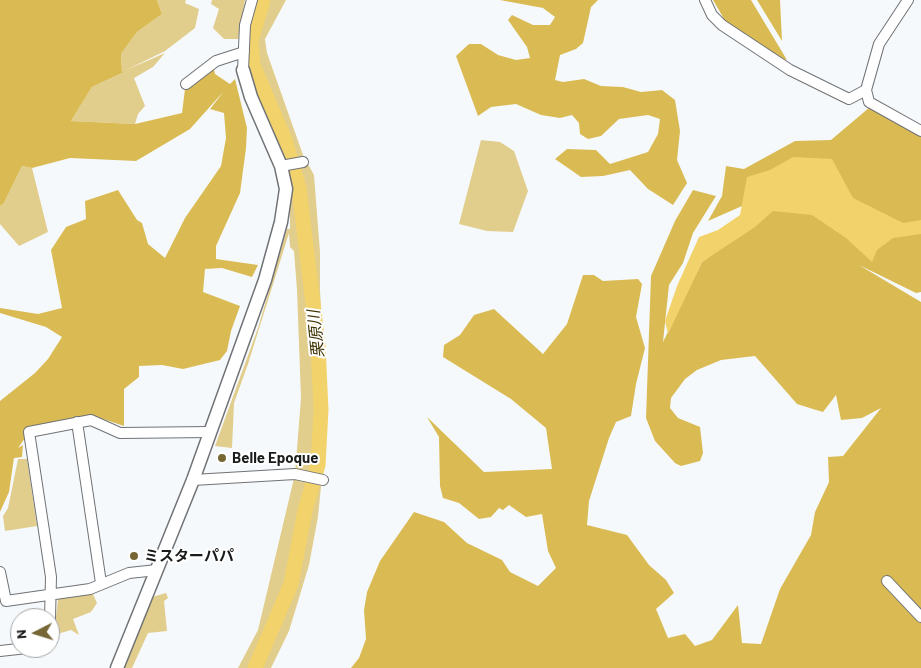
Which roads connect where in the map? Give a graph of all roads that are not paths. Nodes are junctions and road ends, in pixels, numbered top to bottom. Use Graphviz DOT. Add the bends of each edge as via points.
graph roads {
  1 [pos="252,0"];
  2 [pos="705,0"];
  3 [pos="908,0"];
  4 [pos="244,52"];
  5 [pos="244,70"];
  6 [pos="186,84"];
  7 [pos="866,90"];
  8 [pos="921,130"];
  9 [pos="303,162"];
  10 [pos="284,165"];
  11 [pos="77,422"];
  12 [pos="210,432"];
  13 [pos="192,480"];
  14 [pos="323,480"];
  15 [pos="157,570"];
  16 [pos="0,572"];
  17 [pos="886,581"];
  18 [pos="101,583"];
  19 [pos="52,595"];
  20 [pos="51,608"];
  21 [pos="921,617"];
  22 [pos="117,668"];
  1 -- 4 [label="street" via="245,25"];
  2 -- 7 [label="street" via="712,15 722,25 790,70 849,99"];
  3 -- 7 [label="street" via="879,44"];
  4 -- 5 [label="street"];
  4 -- 6 [label="street" via="216,60"];
  5 -- 10 [label="street" via="251,97"];
  7 -- 8 [label="street" via="870,102"];
  9 -- 10 [label="street"];
  10 -- 12 [label="street" via="286,189 281,222 265,280"];
  11 -- 12 [label="street" via="91,420 120,433"];
  11 -- 18 [label="street"];
  11 -- 19 [label="street" via="29,432"];
  12 -- 13 [label="street"];
  13 -- 14 [label="street" via="295,474"];
  13 -- 15 [label="street"];
  15 -- 18 [label="street" via="129,573"];
  15 -- 22 [label="street"];
  16 -- 19 [label="street" via="6,601"];
  17 -- 21 [label="street"];
  18 -- 19 [label="street" via="90,589"];
  19 -- 20 [label="street"];
}
